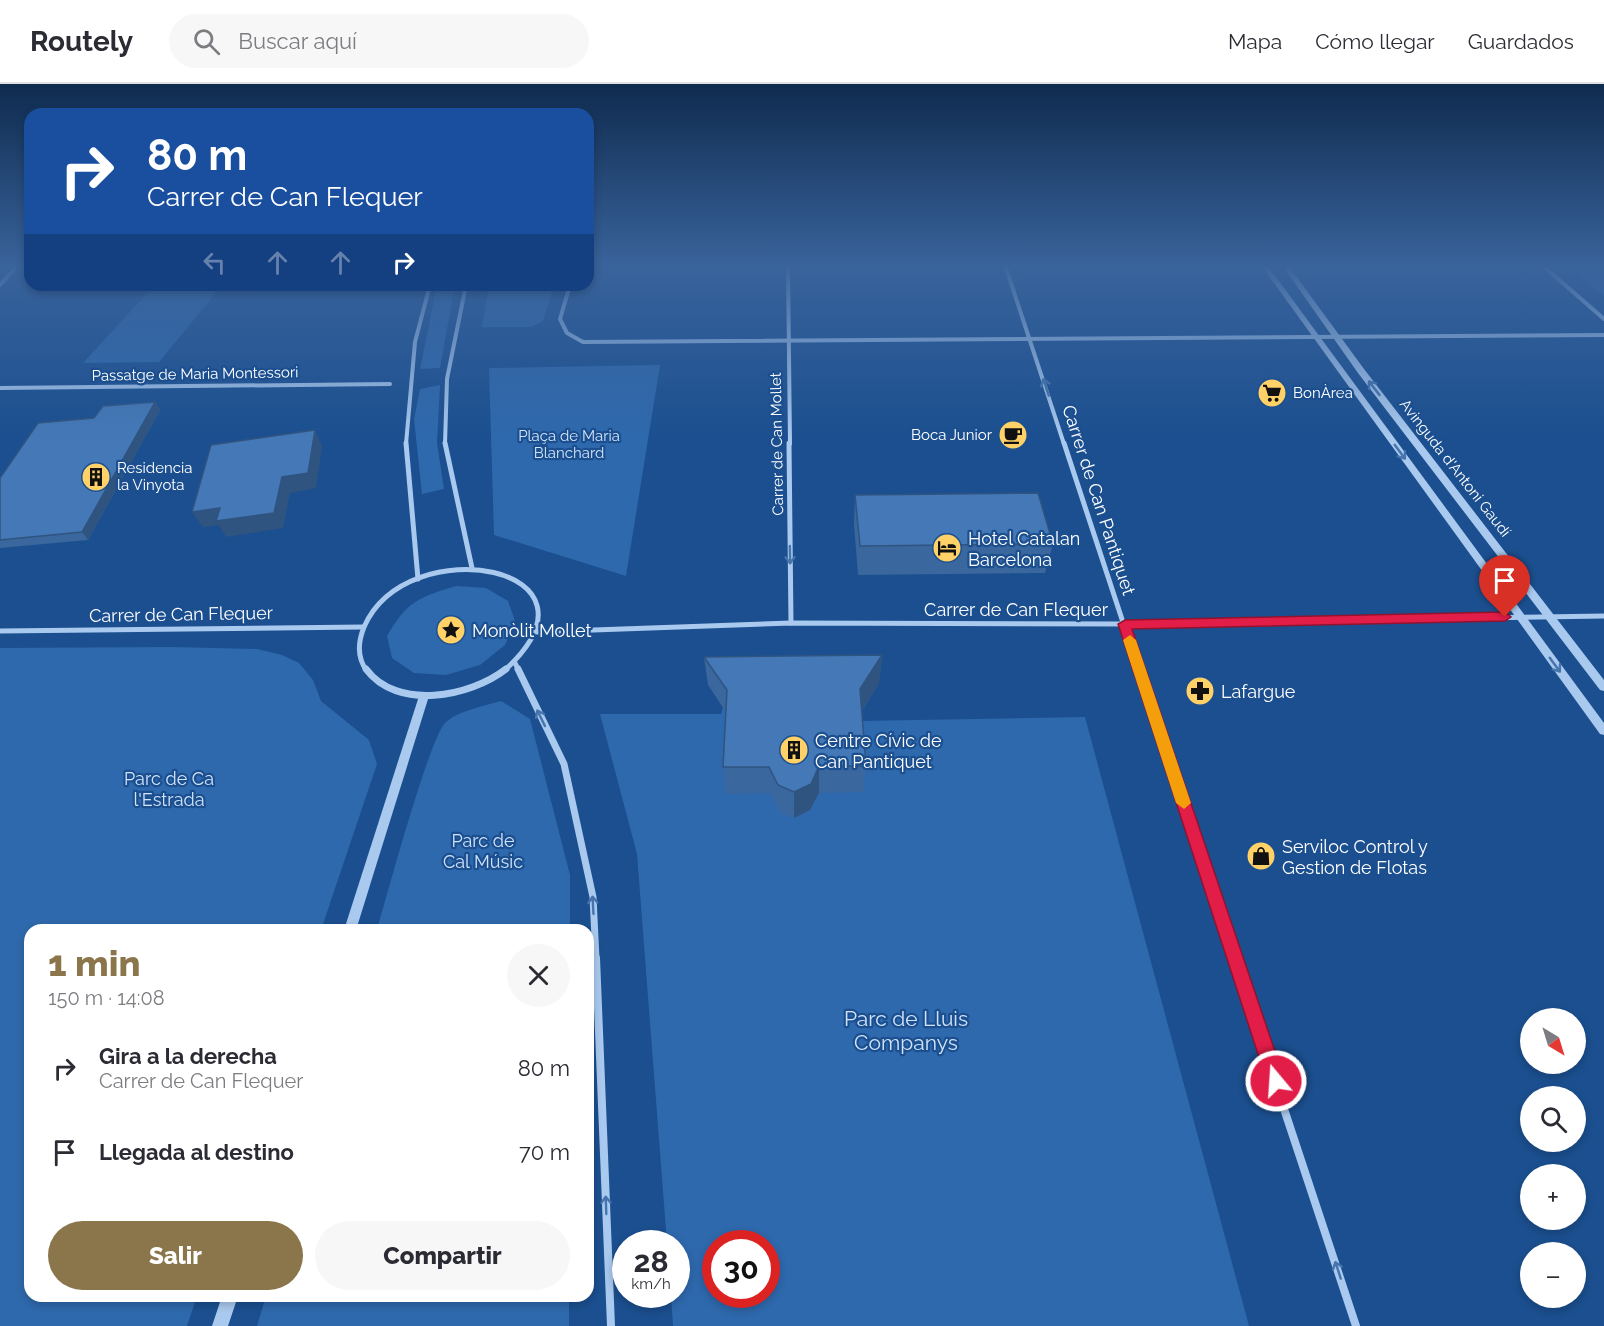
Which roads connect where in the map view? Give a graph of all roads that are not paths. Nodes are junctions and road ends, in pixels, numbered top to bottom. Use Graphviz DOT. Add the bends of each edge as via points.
graph roads {
  1 [pos="420,323"];
  2 [pos="458,323"];
  3 [pos="562,323"];
  4 [pos="788,323"];
  5 [pos="1025,323"];
  6 [pos="1305,323"];
  7 [pos="1326,323"];
  8 [pos="1604,335"];
  9 [pos="1315,337"];
  10 [pos="1336,337"];
  11 [pos="1030,338"];
  12 [pos="788,340"];
  13 [pos="390,384"];
  14 [pos="0,388"];
  15 [pos="472,568"];
  16 [pos="418,579"];
  17 [pos="1604,616"];
  18 [pos="1521,617"];
  19 [pos="1552,617"];
  20 [pos="790,623"];
  21 [pos="1125,624"];
  22 [pos="363,627"];
  23 [pos="0,632"];
  24 [pos="537,632"];
  25 [pos="515,663"];
  26 [pos="1604,687"];
  27 [pos="424,696"];
  28 [pos="1604,731"];
  29 [pos="352,924"];
  30 [pos="228,1302"];
  31 [pos="220,1326"];
  32 [pos="611,1326"];
  33 [pos="1356,1326"];
  1 -- 16 [label="street" via="405,450"];
  2 -- 15 [label="street" via="447,379 444,438"];
  3 -- 12 [label="street" via="567,333 583,342"];
  4 -- 12 [label="street, Carrer de Can Mollet"];
  5 -- 11 [label="street, Carrer de Can Pantiquet"];
  6 -- 9 [label="street, Avinguda d'Antoni Gaudí"];
  7 -- 10 [label="street, Avinguda d'Antoni Gaudí"];
  8 -- 10 [label="street"];
  9 -- 10 [label="street"];
  9 -- 11 [label="street"];
  9 -- 18 [label="street, Avinguda d'Antoni Gaudí, one-way"];
  19 -- 10 [label="street, Avinguda d'Antoni Gaudí, one-way"];
  11 -- 12 [label="street"];
  21 -- 11 [label="street, Carrer de Can Pantiquet, one-way"];
  12 -- 20 [label="street, Carrer de Can Mollet, one-way"];
  13 -- 14 [label="street, Passatge de Maria Montessori"];
  15 -- 16 [label="street"];
  15 -- 24 [label="street" via="503,573 526,587 538,607"];
  16 -- 22 [label="street" via="375,608"];
  17 -- 19 [label="street, Carrer de Can Flequer"];
  18 -- 19 [label="street, Carrer de Can Flequer"];
  18 -- 21 [label="street, Carrer de Can Flequer"];
  18 -- 28 [label="street, Avinguda d'Antoni Gaudí, one-way"];
  19 -- 26 [label="street, Avinguda d'Antoni Gaudí"];
  20 -- 21 [label="street, Carrer de Can Flequer"];
  20 -- 24 [label="street, Carrer de Can Flequer"];
  33 -- 21 [label="street, Carrer de Can Pantiquet, one-way"];
  22 -- 23 [label="street, Carrer de Can Flequer"];
  22 -- 27 [label="street" via="357,646 361,665 373,680 393,691"];
  24 -- 25 [label="street"];
  25 -- 27 [label="street" via="487,682 453,693"];
  32 -- 25 [label="street, one-way" via="593,897 564,764"];
  27 -- 29 [label="street"];
  30 -- 31 [label="street"];
}
